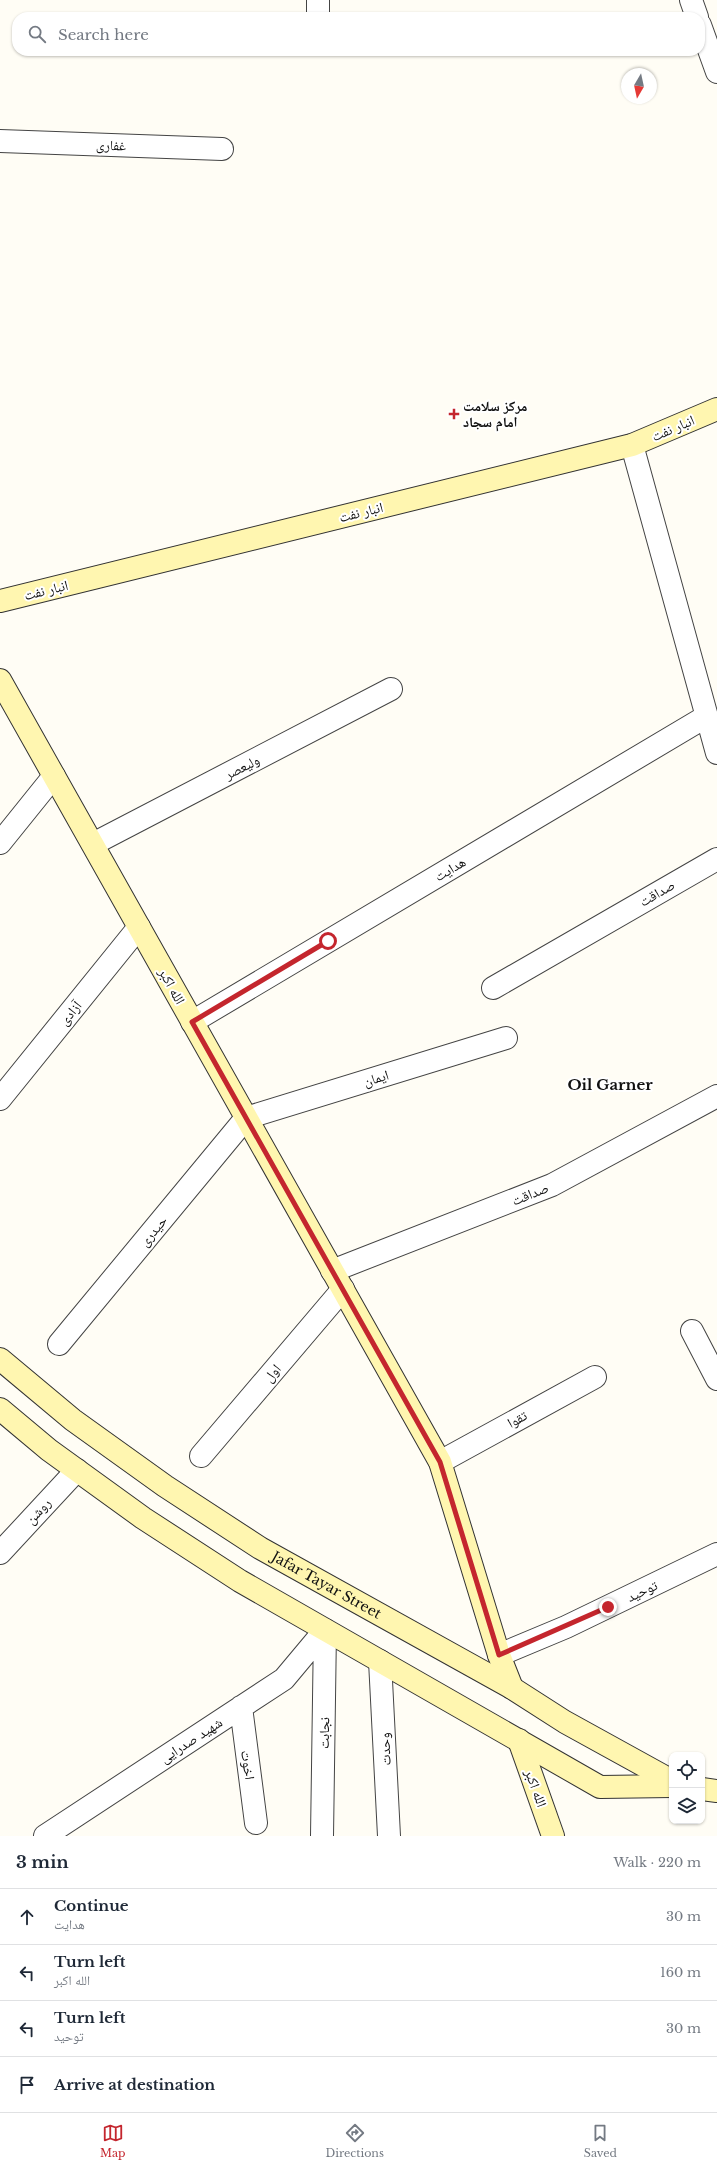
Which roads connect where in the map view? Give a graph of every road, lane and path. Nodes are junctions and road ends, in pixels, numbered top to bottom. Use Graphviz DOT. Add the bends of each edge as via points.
graph roads {
  1 [pos="318,0"];
  2 [pos="691,0"];
  3 [pos="318,12"];
  4 [pos="695,12"];
  5 [pos="705,39"];
  6 [pos="717,72"];
  7 [pos="0,141"];
  8 [pos="222,149"];
  9 [pos="717,409"];
  10 [pos="632,445"];
  11 [pos="0,601"];
  12 [pos="0,680"];
  13 [pos="391,689"];
  14 [pos="707,716"];
  15 [pos="717,752"];
  16 [pos="54,776"];
  17 [pos="0,843"];
  18 [pos="92,844"];
  19 [pos="717,859"];
  20 [pos="139,927"];
  21 [pos="493,988"];
  22 [pos="192,1022"];
  23 [pos="506,1038"];
  24 [pos="717,1096"];
  25 [pos="0,1099"];
  26 [pos="246,1118"];
  27 [pos="332,1271"];
  28 [pos="343,1289"];
  29 [pos="692,1331"];
  30 [pos="59,1344"];
  31 [pos="0,1359"];
  32 [pos="595,1377"];
  33 [pos="717,1379"];
  34 [pos="0,1410"];
  35 [pos="201,1456"];
  36 [pos="440,1462"];
  37 [pos="77,1470"];
  38 [pos="0,1553"];
  39 [pos="717,1554"];
  40 [pos="693,1567"];
  41 [pos="717,1571"];
  42 [pos="326,1630"];
  43 [pos="499,1655"];
  44 [pos="380,1661"];
  45 [pos="512,1688"];
  46 [pos="241,1707"];
  47 [pos="519,1740"];
  48 [pos="669,1779"];
  49 [pos="669,1786"];
  50 [pos="705,1789"];
  51 [pos="717,1791"];
  52 [pos="256,1823"];
  53 [pos="45,1836"];
  54 [pos="322,1836"];
  55 [pos="389,1836"];
  56 [pos="553,1836"];
  1 -- 3 [label="street"];
  2 -- 4 [label="street"];
  5 -- 6 [label="street"];
  7 -- 8 [label="street, غفاری"];
  9 -- 10 [label="street, انبار نفت"];
  10 -- 11 [label="street, انبار نفت"];
  10 -- 14 [label="street"];
  12 -- 16 [label="street, الله اکبر"];
  13 -- 18 [label="street, ولیعصر"];
  14 -- 15 [label="street"];
  14 -- 22 [label="street, هدایت"];
  16 -- 17 [label="street"];
  16 -- 18 [label="street, الله اکبر"];
  18 -- 20 [label="street, الله اکبر"];
  19 -- 21 [label="street, صداقت"];
  20 -- 22 [label="street, الله اکبر"];
  20 -- 25 [label="street, آزادی"];
  22 -- 26 [label="street, الله اکبر"];
  23 -- 26 [label="street, ایمان"];
  24 -- 27 [label="street, صداقت" via="552,1185"];
  26 -- 27 [label="street, الله اکبر"];
  26 -- 30 [label="street, حیدری"];
  27 -- 28 [label="street, الله اکبر"];
  28 -- 35 [label="street, اول"];
  28 -- 36 [label="street, الله اکبر"];
  29 -- 33 [label="street"];
  31 -- 45 [label="street, Jafar Tayar Street" via="73,1420 165,1486 260,1548"];
  32 -- 36 [label="street, تقوا"];
  34 -- 37 [label="street"];
  36 -- 43 [label="street, الله اکبر"];
  37 -- 38 [label="street, روشن"];
  37 -- 42 [label="street" via="143,1518 240,1582"];
  39 -- 40 [label="street, توحید"];
  40 -- 41 [label="street"];
  40 -- 43 [label="street, توحید" via="566,1627"];
  42 -- 44 [label="street"];
  42 -- 46 [label="street, شهید صدرایی" via="284,1679"];
  42 -- 54 [label="street, نجابت"];
  43 -- 45 [label="street, الله اکبر"];
  44 -- 47 [label="street"];
  44 -- 55 [label="street, وحدت"];
  45 -- 48 [label="street, Jafar Tayar Street" via="565,1722"];
  46 -- 52 [label="street, اخوت"];
  46 -- 53 [label="street, شهید صدرایی"];
  47 -- 49 [label="street" via="600,1787"];
  47 -- 56 [label="street, الله اکبر"];
  50 -- 51 [label="street"];
}
